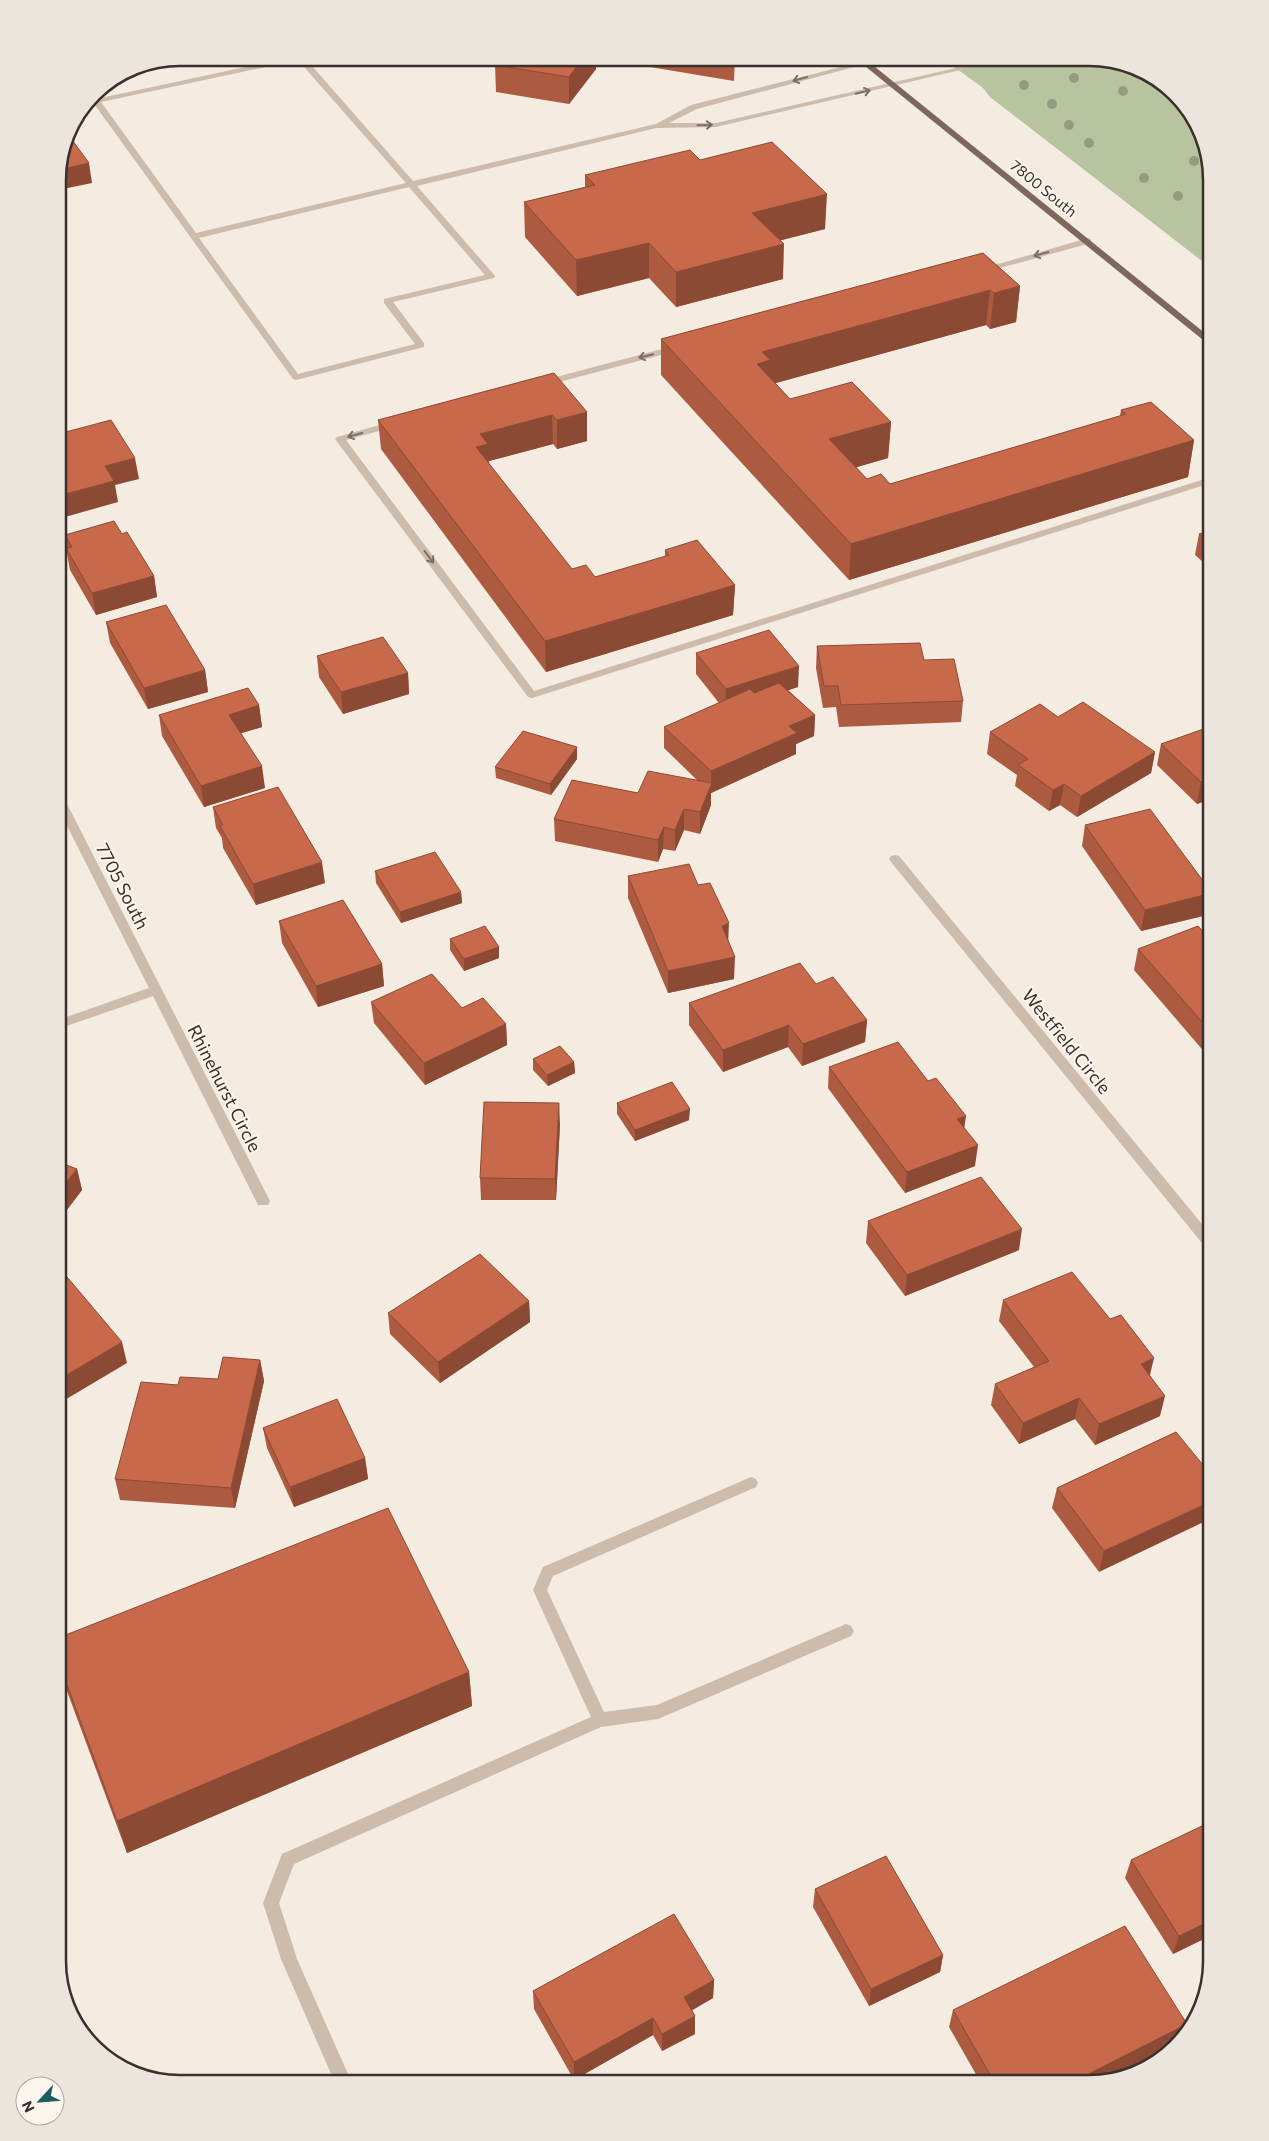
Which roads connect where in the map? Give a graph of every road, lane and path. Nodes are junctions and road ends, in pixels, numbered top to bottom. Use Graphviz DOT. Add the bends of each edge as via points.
graph roads {
  1 [pos="259,66"];
  2 [pos="308,66"];
  3 [pos="841,66"];
  4 [pos="869,66"];
  5 [pos="974,66"];
  6 [pos="893,85"];
  7 [pos="100,100"];
  8 [pos="97,103"];
  9 [pos="656,126"];
  10 [pos="413,184"];
  11 [pos="195,236"];
  12 [pos="1088,241"];
  13 [pos="976,271"];
  14 [pos="1203,335"];
  15 [pos="691,344"];
  16 [pos="536,385"];
  17 [pos="406,421"];
  18 [pos="1203,483"];
  19 [pos="66,814"];
  20 [pos="895,860"];
  21 [pos="157,990"];
  22 [pos="66,1021"];
  23 [pos="263,1201"];
  24 [pos="1203,1233"];
  25 [pos="751,1483"];
  26 [pos="846,1631"];
  27 [pos="600,1720"];
  28 [pos="340,2075"];
  1 -- 7 [label="street"];
  2 -- 10 [label="street"];
  3 -- 9 [label="street, one-way" via="694,108"];
  4 -- 6 [label="main road, 7800 South"];
  5 -- 6 [label="street"];
  9 -- 6 [label="street, one-way" via="716,125"];
  6 -- 12 [label="main road, 7800 South"];
  8 -- 11 [label="street"];
  9 -- 10 [label="street"];
  10 -- 11 [label="street"];
  10 -- 11 [label="street" via="492,276 387,301 421,346 296,377"];
  12 -- 13 [label="street, one-way"];
  12 -- 14 [label="main road, 7800 South"];
  15 -- 16 [label="street, one-way"];
  17 -- 18 [label="street, one-way" via="340,439 532,695"];
  19 -- 21 [label="street, 7705 South"];
  20 -- 24 [label="street, Westfield Circle"];
  21 -- 22 [label="street"];
  21 -- 23 [label="street, Rhinehurst Circle"];
  25 -- 27 [label="street" via="548,1572 540,1590"];
  26 -- 27 [label="street" via="658,1712"];
  27 -- 28 [label="street" via="288,1859 271,1903 290,1959"];
}
